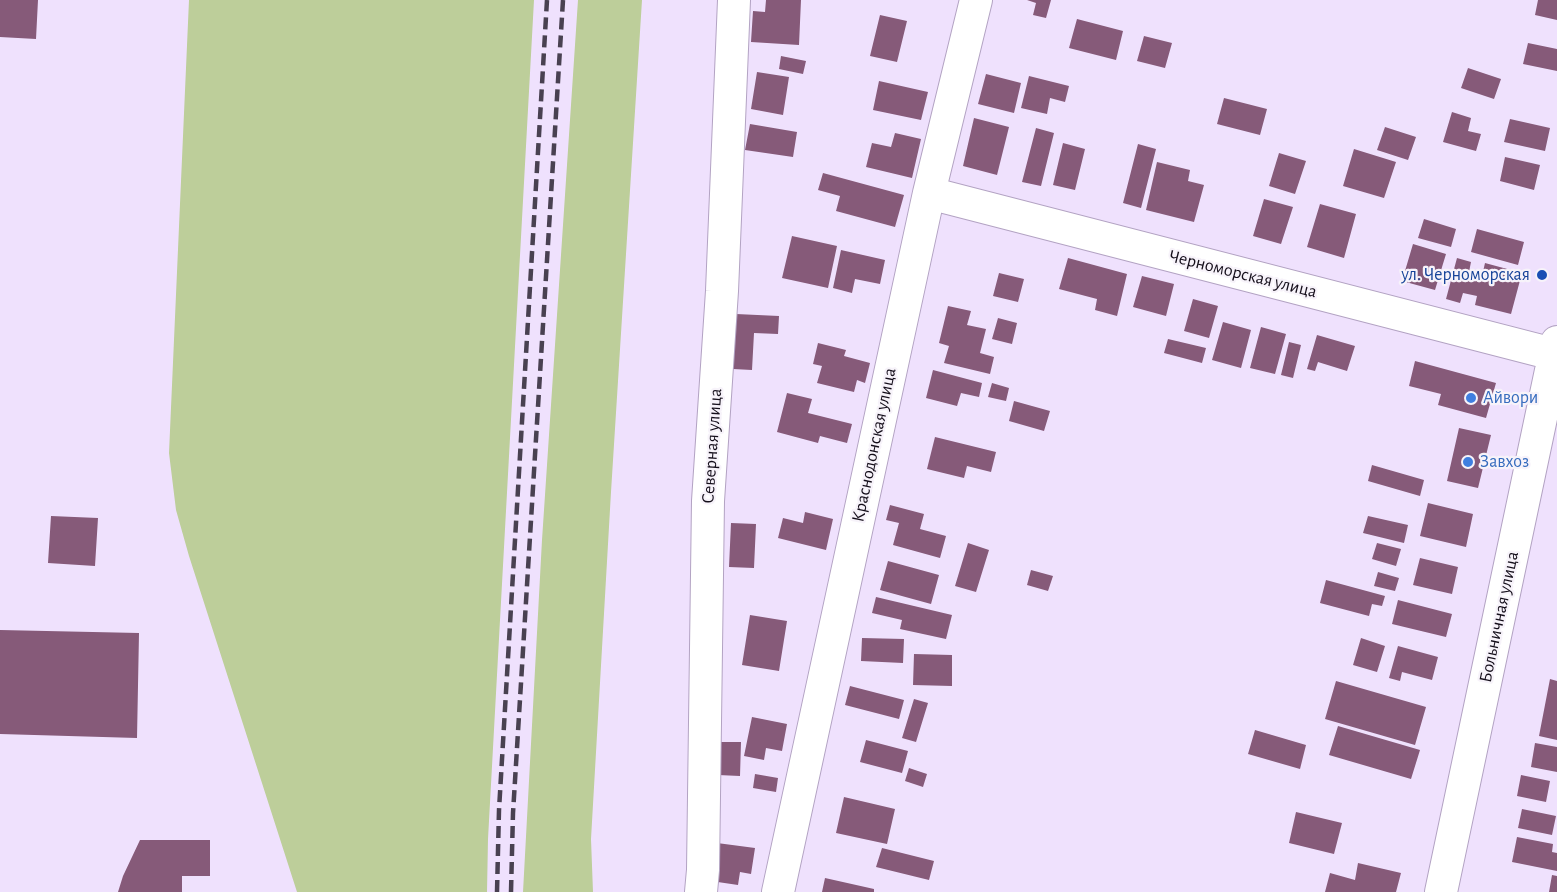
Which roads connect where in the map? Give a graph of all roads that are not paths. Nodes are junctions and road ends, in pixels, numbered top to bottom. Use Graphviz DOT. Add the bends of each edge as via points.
graph roads {
  1 [pos="734,0"];
  2 [pos="976,0"];
  3 [pos="929,193"];
  4 [pos="1556,350"];
  5 [pos="701,892"];
  6 [pos="778,892"];
  7 [pos="1441,892"];
  1 -- 5 [label="street, Северная улица" via="722,291 708,501"];
  2 -- 3 [label="street, Краснодонская улица"];
  3 -- 4 [label="street, Черноморская улица"];
  3 -- 6 [label="street, Краснодонская улица"];
  4 -- 7 [label="street, Больничная улица"];
}
